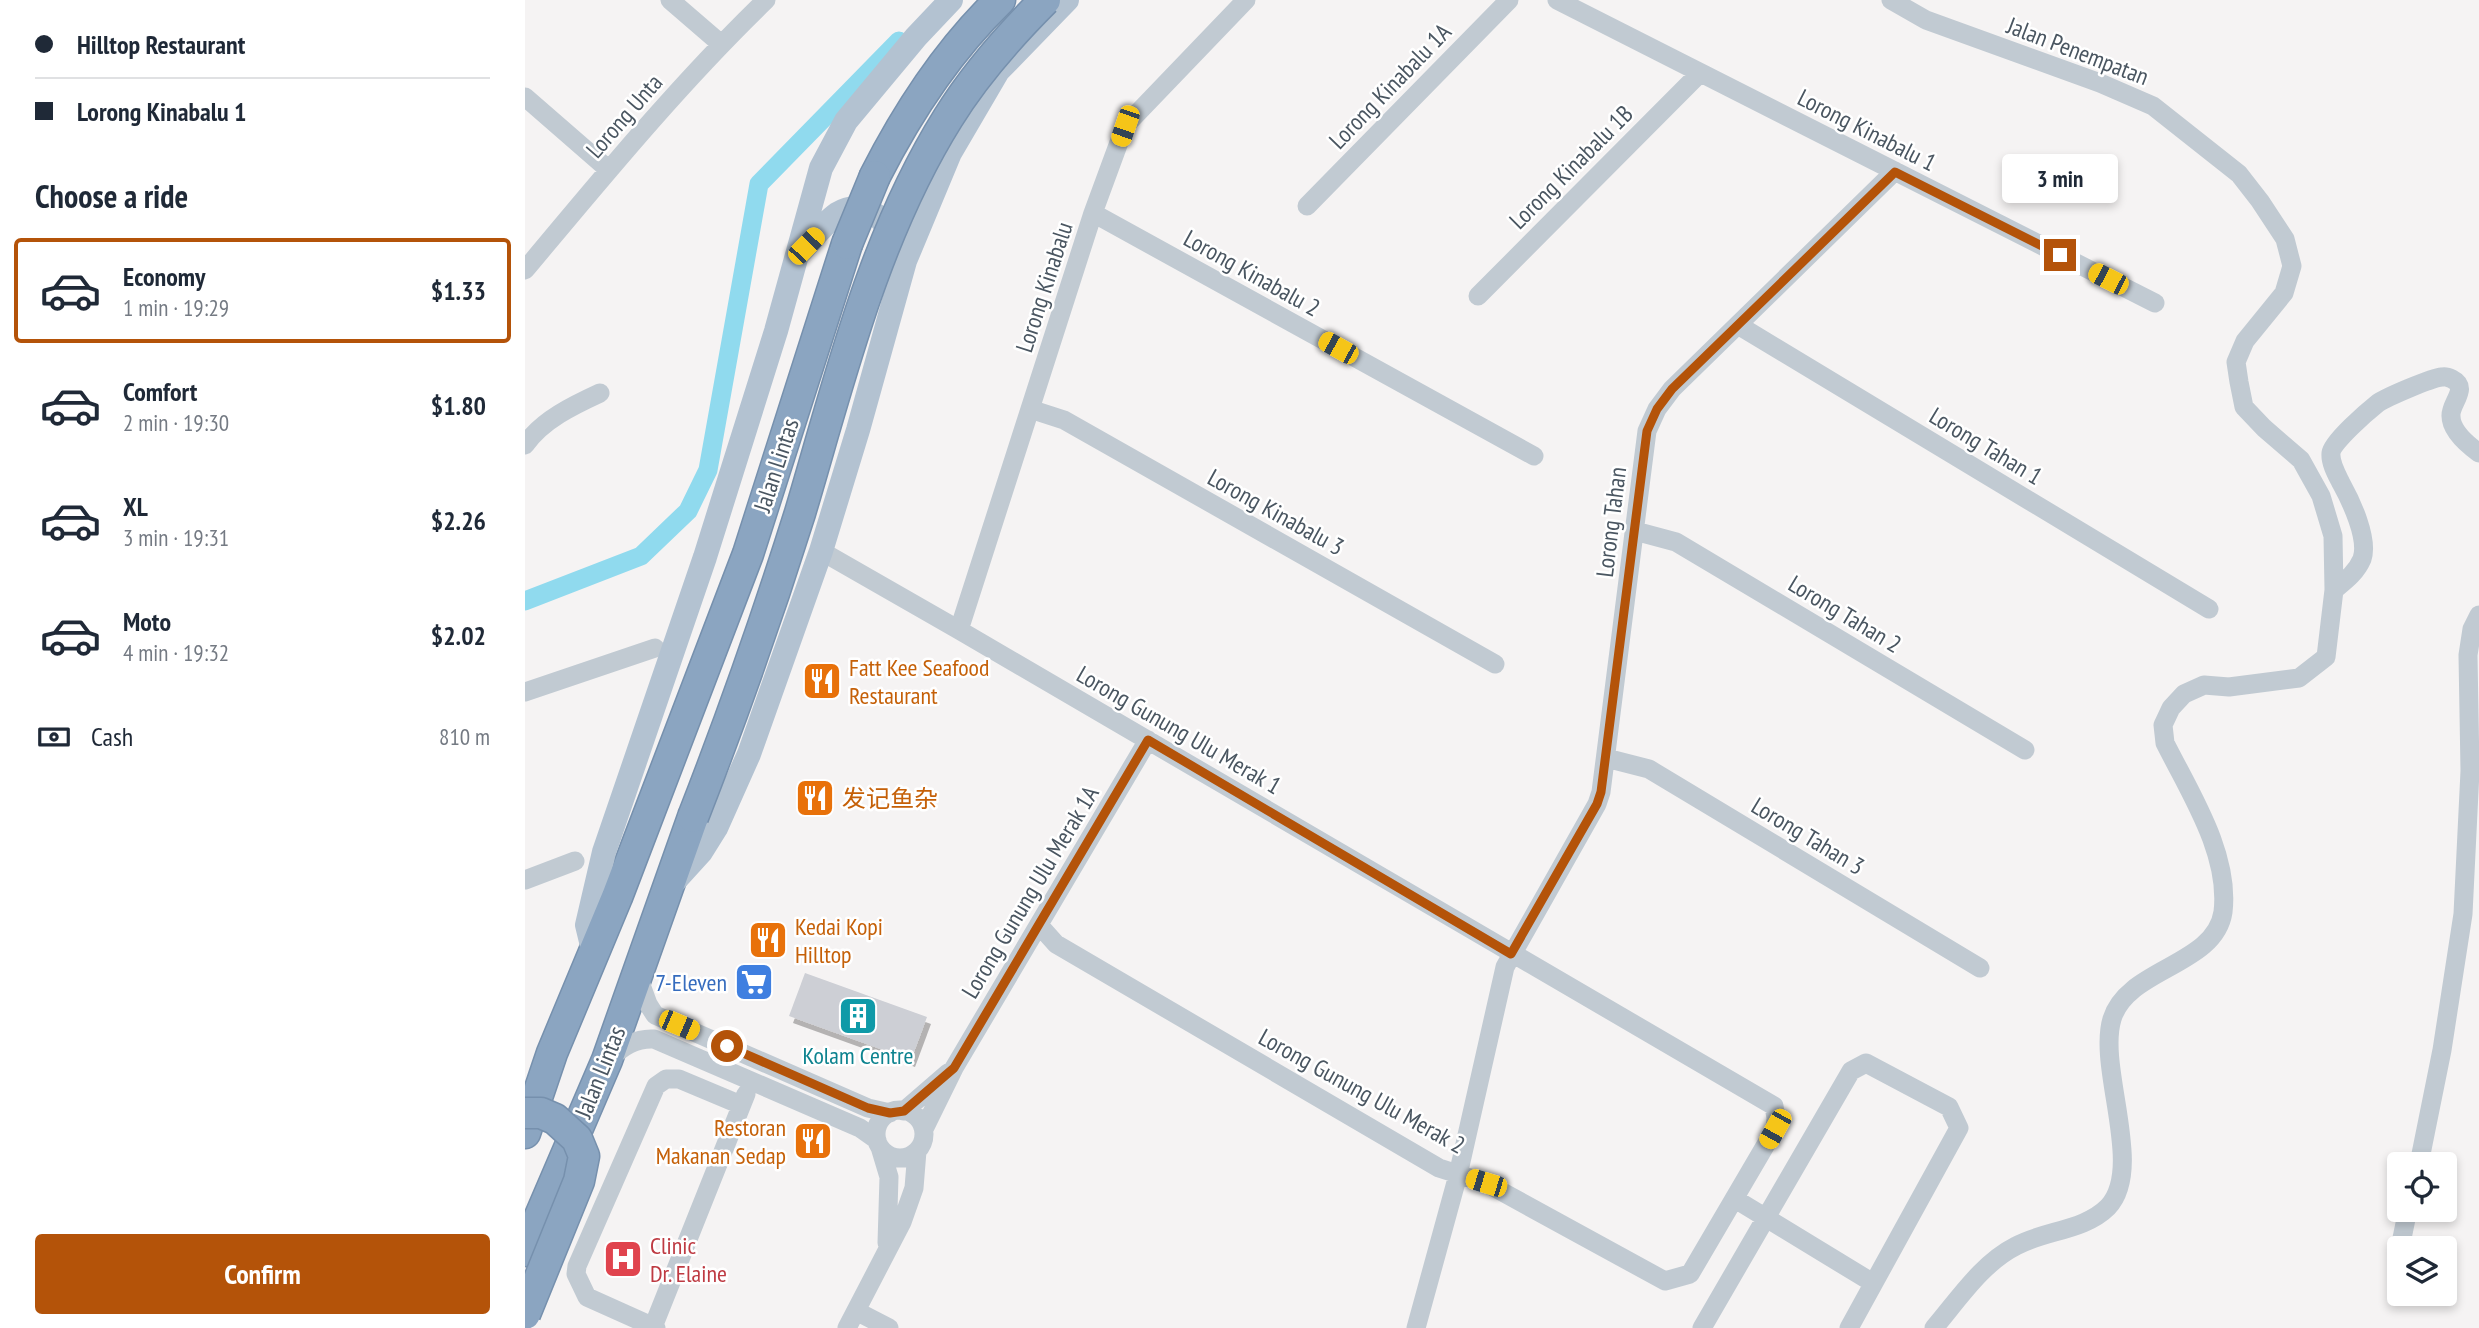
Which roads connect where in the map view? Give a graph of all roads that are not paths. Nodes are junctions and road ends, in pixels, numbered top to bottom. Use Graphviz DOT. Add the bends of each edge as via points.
graph roads {
  1 [pos="670,0"];
  2 [pos="766,0"];
  3 [pos="951,0"];
  4 [pos="1000,0"];
  5 [pos="1045,0"];
  6 [pos="1067,0"];
  7 [pos="1246,0"];
  8 [pos="1509,0"];
  9 [pos="1557,0"];
  10 [pos="1891,0"];
  11 [pos="720,44"];
  12 [pos="1700,73"];
  13 [pos="525,97"];
  14 [pos="609,170"];
  15 [pos="1895,172"];
  16 [pos="1307,206"];
  17 [pos="1094,214"];
  18 [pos="794,259"];
  19 [pos="525,270"];
  20 [pos="1478,296"];
  21 [pos="2155,303"];
  22 [pos="893,309"];
  23 [pos="1738,325"];
  24 [pos="600,393"];
  25 [pos="1030,409"];
  26 [pos="525,445"];
  27 [pos="2479,453"];
  28 [pos="1534,456"];
  29 [pos="1635,531"];
  30 [pos="821,551"];
  31 [pos="2334,590"];
  32 [pos="2210,609"];
  33 [pos="2479,615"];
  34 [pos="959,630"];
  35 [pos="655,648"];
  36 [pos="1495,664"];
  37 [pos="525,692"];
  38 [pos="1148,740"];
  39 [pos="2025,750"];
  40 [pos="1606,758"];
  41 [pos="575,861"];
  42 [pos="525,880"];
  43 [pos="667,889"];
  44 [pos="1039,925"];
  45 [pos="594,954"];
  46 [pos="1511,954"];
  47 [pos="1980,968"];
  48 [pos="637,974"];
  49 [pos="552,1053"];
  50 [pos="607,1060"];
  51 [pos="954,1068"];
  52 [pos="751,1081"];
  53 [pos="525,1087"];
  54 [pos="741,1105"];
  55 [pos="1774,1106"];
  56 [pos="897,1112"];
  57 [pos="525,1113"];
  58 [pos="924,1129"];
  59 [pos="525,1133"];
  60 [pos="878,1143"];
  61 [pos="917,1151"];
  62 [pos="2421,1152"];
  63 [pos="1458,1174"];
  64 [pos="1735,1199"];
  65 [pos="1766,1218"];
  66 [pos="525,1251"];
  67 [pos="887,1251"];
  68 [pos="1873,1283"];
  69 [pos="525,1314"];
  70 [pos="852,1319"];
  71 [pos="654,1327"];
  72 [pos="889,1328"];
  73 [pos="1416,1328"];
  74 [pos="1702,1328"];
  75 [pos="1849,1328"];
  76 [pos="1934,1328"];
  1 -- 11 [label="street"];
  2 -- 11 [label="street, Lorong Unta"];
  3 -- 18 [label="main road, Jalan Lintas" via="890,67 834,141 821,168"];
  4 -- 45 [label="highway, Jalan Lintas, bridge" via="969,31 926,87 874,176 847,244 748,554"];
  5 -- 43 [label="highway, Jalan Lintas, bridge" via="989,61 949,117 901,207 874,272 752,657"];
  6 -- 22 [label="main road, Jalan Lintas" via="997,71 956,142 905,261"];
  7 -- 17 [label="street, Lorong Kinabalu" via="1125,126"];
  8 -- 16 [label="street, Lorong Kinabalu 1A"];
  9 -- 12 [label="street, Lorong Kinabalu 1"];
  10 -- 31 [label="street, Jalan Penempatan" via="1926,20 2153,106 2239,174 2260,201 2285,239 2292,266 2284,293 2245,341 2236,362 2239,382 2244,407 2301,460 2322,496 2333,536"];
  11 -- 14 [label="street, Lorong Unta"];
  12 -- 15 [label="street, Lorong Kinabalu 1"];
  12 -- 20 [label="street, Lorong Kinabalu 1B"];
  13 -- 14 [label="street"];
  14 -- 19 [label="street, Lorong Unta"];
  15 -- 21 [label="street, Lorong Kinabalu 1"];
  15 -- 23 [label="street, Lorong Tahan"];
  17 -- 25 [label="street, Lorong Kinabalu"];
  17 -- 28 [label="street, Lorong Kinabalu 2"];
  18 -- 22 [label="main road" via="840,212 871,211 891,231 895,247"];
  18 -- 45 [label="main road, Jalan Lintas" via="705,557 604,852 587,925"];
  22 -- 30 [label="main road, Jalan Lintas"];
  23 -- 29 [label="street, Lorong Tahan" via="1657,409 1647,431"];
  23 -- 32 [label="street, Lorong Tahan 1"];
  24 -- 26 [label="street" via="566,409"];
  25 -- 34 [label="street, Lorong Kinabalu"];
  25 -- 36 [label="street, Lorong Kinabalu 3" via="1064,420"];
  27 -- 31 [label="street" via="2452,423 2452,408 2460,393 2453,379 2442,376 2371,410 2334,445 2331,455 2363,540 2363,557 2353,574"];
  29 -- 39 [label="street, Lorong Tahan 2" via="1676,542"];
  29 -- 40 [label="street, Lorong Tahan"];
  30 -- 34 [label="street, Lorong Gunung Ulu Merak 1"];
  30 -- 43 [label="main road, Jalan Lintas" via="728,804 701,852"];
  31 -- 76 [label="street, Jalan Penempatan" via="2326,657 2299,678 2229,687 2204,685 2184,694 2163,725 2165,743 2214,843 2223,914 2202,946 2137,985 2115,1011 2109,1041 2120,1127 2117,1195 2108,1207 2079,1224 2002,1254"];
  33 -- 62 [label="street" via="2468,655 2470,771 2463,914"];
  34 -- 38 [label="street, Lorong Gunung Ulu Merak 1"];
  35 -- 37 [label="street"];
  38 -- 44 [label="street, Lorong Gunung Ulu Merak 1A"];
  38 -- 46 [label="street, Lorong Gunung Ulu Merak 1"];
  40 -- 46 [label="street, Lorong Tahan" via="1597,804"];
  40 -- 47 [label="street, Lorong Tahan 3" via="1649,769"];
  41 -- 42 [label="street"];
  43 -- 48 [label="highway, Jalan Lintas"];
  44 -- 51 [label="street, Lorong Gunung Ulu Merak 1A"];
  44 -- 63 [label="street, Lorong Gunung Ulu Merak 2" via="1056,944 1439,1168"];
  45 -- 49 [label="highway, Jalan Lintas"];
  46 -- 55 [label="street, Lorong Gunung Ulu Merak 1"];
  46 -- 63 [label="street, Lorong Tahan"];
  48 -- 50 [label="highway, Jalan Lintas"];
  48 -- 56 [label="street" via="655,1015 868,1108"];
  49 -- 53 [label="street"];
  49 -- 59 [label="highway, Jalan Lintas"];
  50 -- 52 [label="street" via="625,1045 654,1039"];
  50 -- 66 [label="highway, Jalan Lintas"];
  51 -- 56 [label="street, Lorong Gunung Ulu Merak 1A"];
  51 -- 58 [label="street, Lorong Gunung Ulu Merak 1A"];
  52 -- 54 [label="street"];
  52 -- 60 [label="street" via="860,1128"];
  54 -- 71 [label="street"];
  54 -- 71 [label="street" via="678,1079 666,1079 656,1086 577,1266 587,1297"];
  55 -- 64 [label="street, Lorong Gunung Ulu Merak 2" via="1775,1129"];
  56 -- 58 [label="street" via="916,1117"];
  56 -- 60 [label="street" via="880,1121"];
  57 -- 69 [label="highway, bridge" via="555,1119 577,1139 584,1156 579,1181"];
  58 -- 61 [label="street"];
  60 -- 61 [label="street" via="897,1158"];
  60 -- 67 [label="street" via="889,1177"];
  61 -- 67 [label="street" via="914,1188"];
  63 -- 64 [label="street, Lorong Gunung Ulu Merak 2" via="1486,1183 1665,1281 1690,1274"];
  63 -- 73 [label="street, Lorong Tahan"];
  64 -- 65 [label="street"];
  65 -- 68 [label="street"];
  65 -- 68 [label="street" via="1851,1071 1866,1063 1949,1107 1959,1128"];
  65 -- 74 [label="street"];
  67 -- 70 [label="street"];
  68 -- 75 [label="street"];
  70 -- 72 [label="street"];
}
